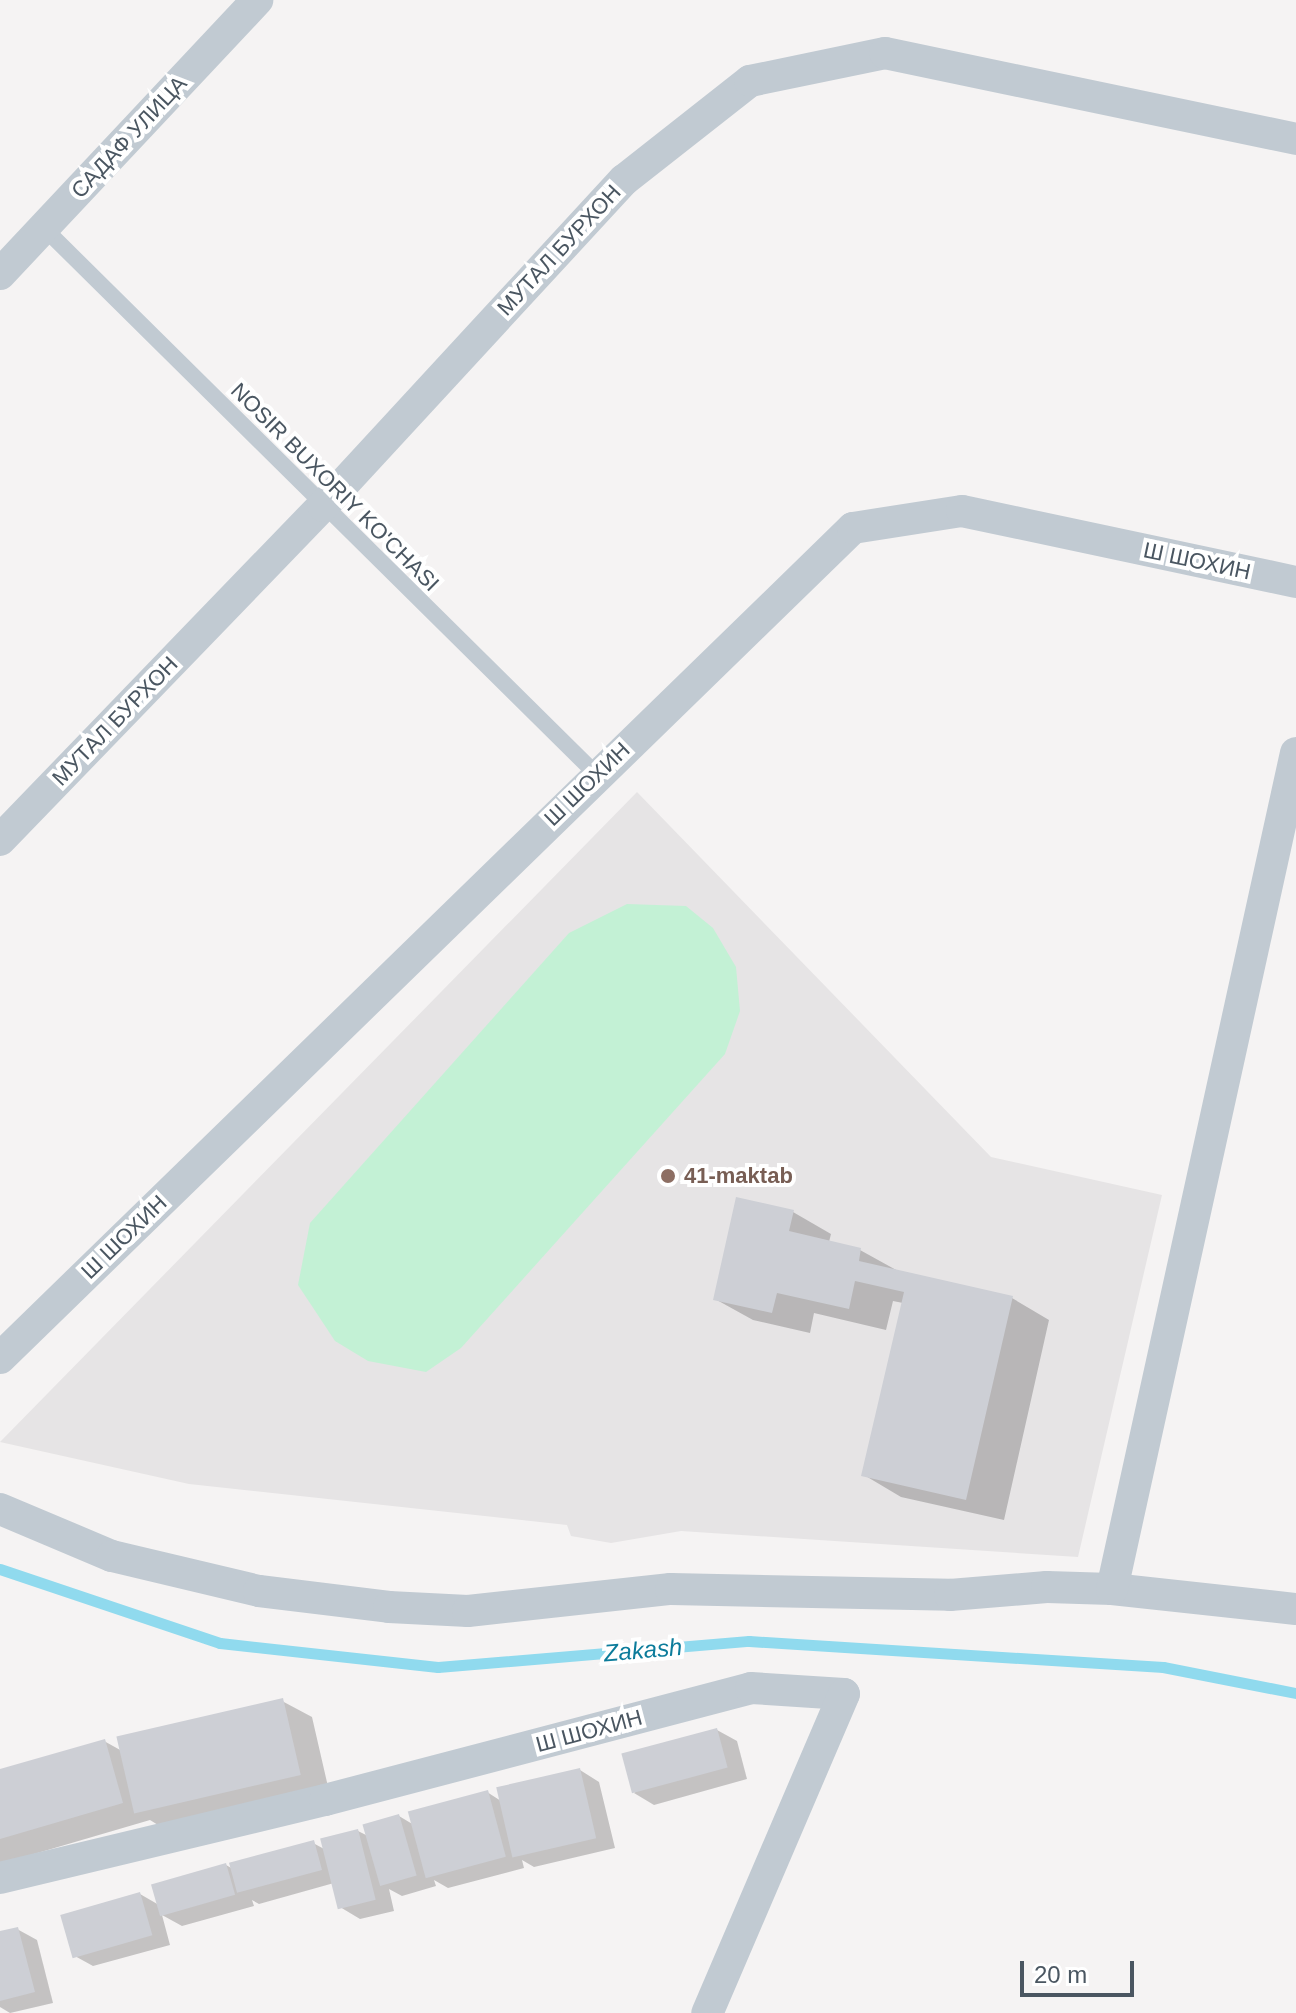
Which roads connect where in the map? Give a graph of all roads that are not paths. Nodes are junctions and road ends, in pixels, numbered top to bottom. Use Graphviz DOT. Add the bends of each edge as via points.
graph roads {
  1 [pos="257,0"];
  2 [pos="1296,139"];
  3 [pos="44,228"];
  4 [pos="0,274"];
  5 [pos="323,506"];
  6 [pos="1296,582"];
  7 [pos="1296,753"];
  8 [pos="597,775"];
  9 [pos="0,840"];
  10 [pos="0,1358"];
  11 [pos="0,1509"];
  12 [pos="1112,1589"];
  13 [pos="1296,1609"];
  14 [pos="0,1878"];
  15 [pos="707,2013"];
  1 -- 3 [label="street, САДАФ УЛИЦА"];
  2 -- 5 [label="street, МУТАЛ БУРХОН" via="885,53 750,81 624,180"];
  3 -- 4 [label="street, САДАФ УЛИЦА"];
  3 -- 5 [label="lane, NOSIR BUXORIY KO'CHASI"];
  5 -- 8 [label="lane, NOSIR BUXORIY KO'CHASI"];
  5 -- 9 [label="street, МУТАЛ БУРХОН"];
  6 -- 8 [label="street, Ш ШОХИН" via="962,511 853,528"];
  7 -- 12 [label="street"];
  8 -- 10 [label="street, Ш ШОХИН"];
  11 -- 12 [label="street" via="112,1556 259,1591 389,1607 468,1611 671,1589 950,1595 1047,1587"];
  12 -- 13 [label="street"];
  14 -- 15 [label="street, Ш ШОХИН" via="325,1800 751,1688 844,1694"];
}
